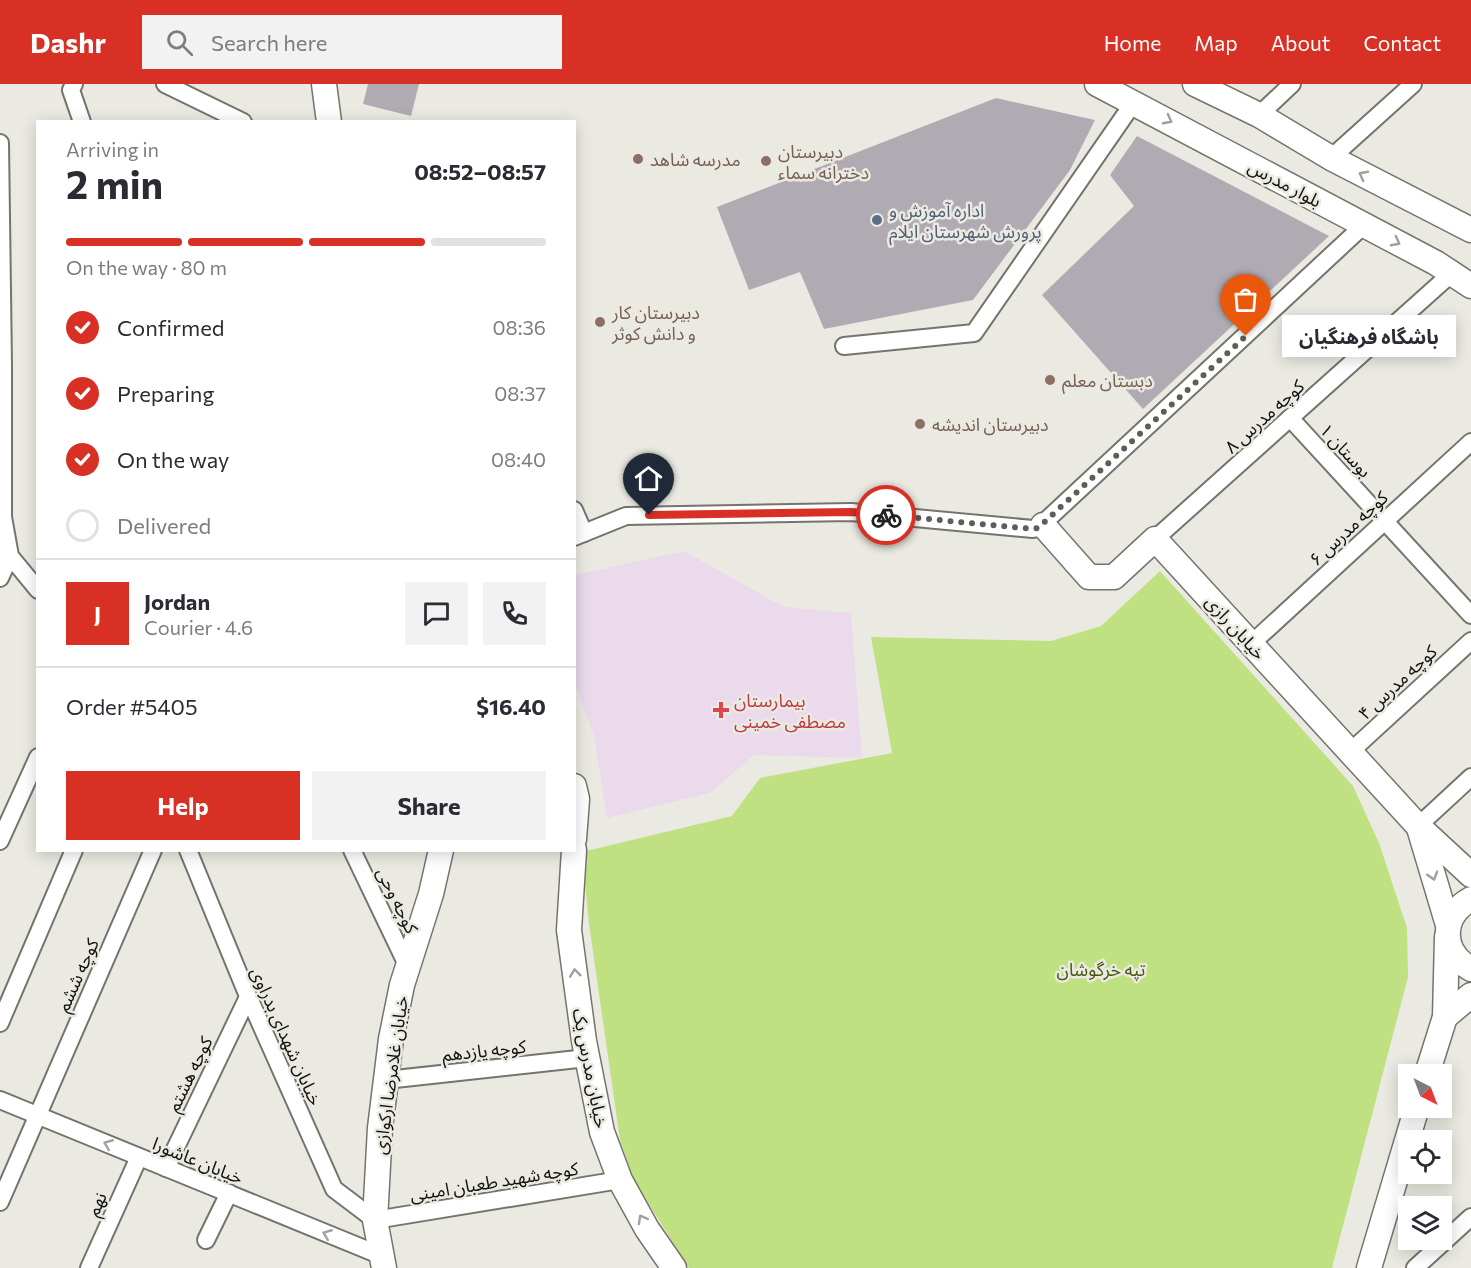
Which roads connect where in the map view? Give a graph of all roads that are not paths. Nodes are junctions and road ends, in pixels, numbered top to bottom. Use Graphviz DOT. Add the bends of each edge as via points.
graph roads {
  1 [pos="74,84"];
  2 [pos="165,84"];
  3 [pos="324,84"];
  4 [pos="1097,84"];
  5 [pos="1195,84"];
  6 [pos="1292,84"];
  7 [pos="1413,84"];
  8 [pos="1134,102"];
  9 [pos="217,115"];
  10 [pos="1259,115"];
  11 [pos="81,120"];
  12 [pos="236,120"];
  13 [pos="328,120"];
  14 [pos="0,143"];
  15 [pos="1331,158"];
  16 [pos="1364,225"];
  17 [pos="1471,230"];
  18 [pos="1461,280"];
  19 [pos="2,334"];
  20 [pos="844,346"];
  21 [pos="1290,418"];
  22 [pos="1471,442"];
  23 [pos="576,520"];
  24 [pos="1385,521"];
  25 [pos="1043,525"];
  26 [pos="579,535"];
  27 [pos="1155,539"];
  28 [pos="5,555"];
  29 [pos="0,578"];
  30 [pos="36,588"];
  31 [pos="1471,615"];
  32 [pos="1471,641"];
  33 [pos="1251,644"];
  34 [pos="1350,752"];
  35 [pos="36,761"];
  36 [pos="1471,777"];
  37 [pos="576,795"];
  38 [pos="576,812"];
  39 [pos="1418,826"];
  40 [pos="0,841"];
  41 [pos="73,852"];
  42 [pos="152,852"];
  43 [pos="189,852"];
  44 [pos="353,852"];
  45 [pos="441,852"];
  46 [pos="574,852"];
  47 [pos="1471,875"];
  48 [pos="1471,899"];
  49 [pos="1448,931"];
  50 [pos="408,967"];
  51 [pos="1471,969"];
  52 [pos="1471,995"];
  53 [pos="248,997"];
  54 [pos="1445,1017"];
  55 [pos="0,1023"];
  56 [pos="587,1058"];
  57 [pos="1430,1064"];
  58 [pos="386,1080"];
  59 [pos="0,1100"];
  60 [pos="37,1115"];
  61 [pos="1414,1118"];
  62 [pos="139,1157"];
  63 [pos="166,1168"];
  64 [pos="620,1180"];
  65 [pos="229,1194"];
  66 [pos="0,1202"];
  67 [pos="1470,1218"];
  68 [pos="375,1220"];
  69 [pos="206,1240"];
  70 [pos="383,1262"];
  71 [pos="89,1268"];
  72 [pos="674,1268"];
  73 [pos="1369,1268"];
  74 [pos="1415,1268"];
  1 -- 11 [label="street" via="71,90"];
  2 -- 9 [label="street"];
  3 -- 13 [label="street"];
  4 -- 8 [label="street, بلوار مدرس"];
  5 -- 10 [label="street"];
  6 -- 10 [label="street"];
  7 -- 15 [label="street"];
  8 -- 16 [label="street, بلوار مدرس, one-way"];
  8 -- 20 [label="street" via="974,333"];
  9 -- 12 [label="street"];
  10 -- 15 [label="street"];
  14 -- 19 [label="street"];
  17 -- 15 [label="street, one-way"];
  16 -- 18 [label="street, بلوار مدرس, one-way"];
  16 -- 25 [label="street"];
  18 -- 21 [label="street, کوچه مدرس ۸"];
  19 -- 28 [label="street"];
  21 -- 24 [label="street, بوستان ۱"];
  21 -- 27 [label="street, کوچه مدرس ۸"];
  22 -- 24 [label="street, کوچه مدرس ۶"];
  23 -- 26 [label="street"];
  24 -- 31 [label="street, بوستان ۱"];
  24 -- 33 [label="street, کوچه مدرس ۶"];
  25 -- 26 [label="street" via="1033,529 851,512 626,516"];
  25 -- 27 [label="street" via="1089,578 1114,577"];
  27 -- 33 [label="street, خیابان رازی"];
  28 -- 29 [label="street"];
  28 -- 30 [label="street"];
  32 -- 34 [label="street, کوچه مدرس ۴"];
  33 -- 34 [label="street, خیابان رازی"];
  34 -- 39 [label="street, خیابان رازی"];
  35 -- 40 [label="street"];
  36 -- 39 [label="street"];
  37 -- 38 [label="street"];
  39 -- 47 [label="street, خیابان رازی"];
  39 -- 49 [label="street, one-way"];
  41 -- 55 [label="street"];
  42 -- 60 [label="street, کوچه ششم"];
  43 -- 53 [label="street, خیابان شهدای بدراوی"];
  44 -- 50 [label="street, کوچه وحی"];
  45 -- 50 [label="street, خیابان غلامرضا ارکوازی"];
  56 -- 46 [label="street, خیابان مدرس یک, one-way" via="569,930"];
  48 -- 49 [label="street" via="1453,914"];
  49 -- 51 [label="street" via="1455,957"];
  49 -- 54 [label="street"];
  50 -- 58 [label="street, خیابان غلامرضا ارکوازی"];
  52 -- 54 [label="street"];
  53 -- 63 [label="street, کوچه هشتم"];
  53 -- 68 [label="street, خیابان شهدای بدراوی" via="334,1189"];
  54 -- 57 [label="street"];
  56 -- 58 [label="street, کوچه یازدهم"];
  56 -- 64 [label="street, خیابان مدرس یک" via="602,1132"];
  58 -- 68 [label="street, خیابان غلامرضا ارکوازی"];
  59 -- 60 [label="street, خیابان عاشورا"];
  62 -- 60 [label="street, خیابان عاشورا, one-way"];
  60 -- 66 [label="street, کوچه ششم"];
  61 -- 73 [label="street"];
  62 -- 63 [label="street, خیابان عاشورا"];
  62 -- 71 [label="street, نهم"];
  63 -- 65 [label="street, خیابان عاشورا"];
  64 -- 68 [label="street, کوچه شهید طعبان امینی"];
  72 -- 64 [label="street, خیابان مدرس یک, one-way"];
  65 -- 69 [label="street"];
  70 -- 65 [label="street, خیابان عاشورا, one-way"];
  67 -- 74 [label="street"];
  68 -- 70 [label="street, خیابان غلامرضا ارکوازی"];
}
